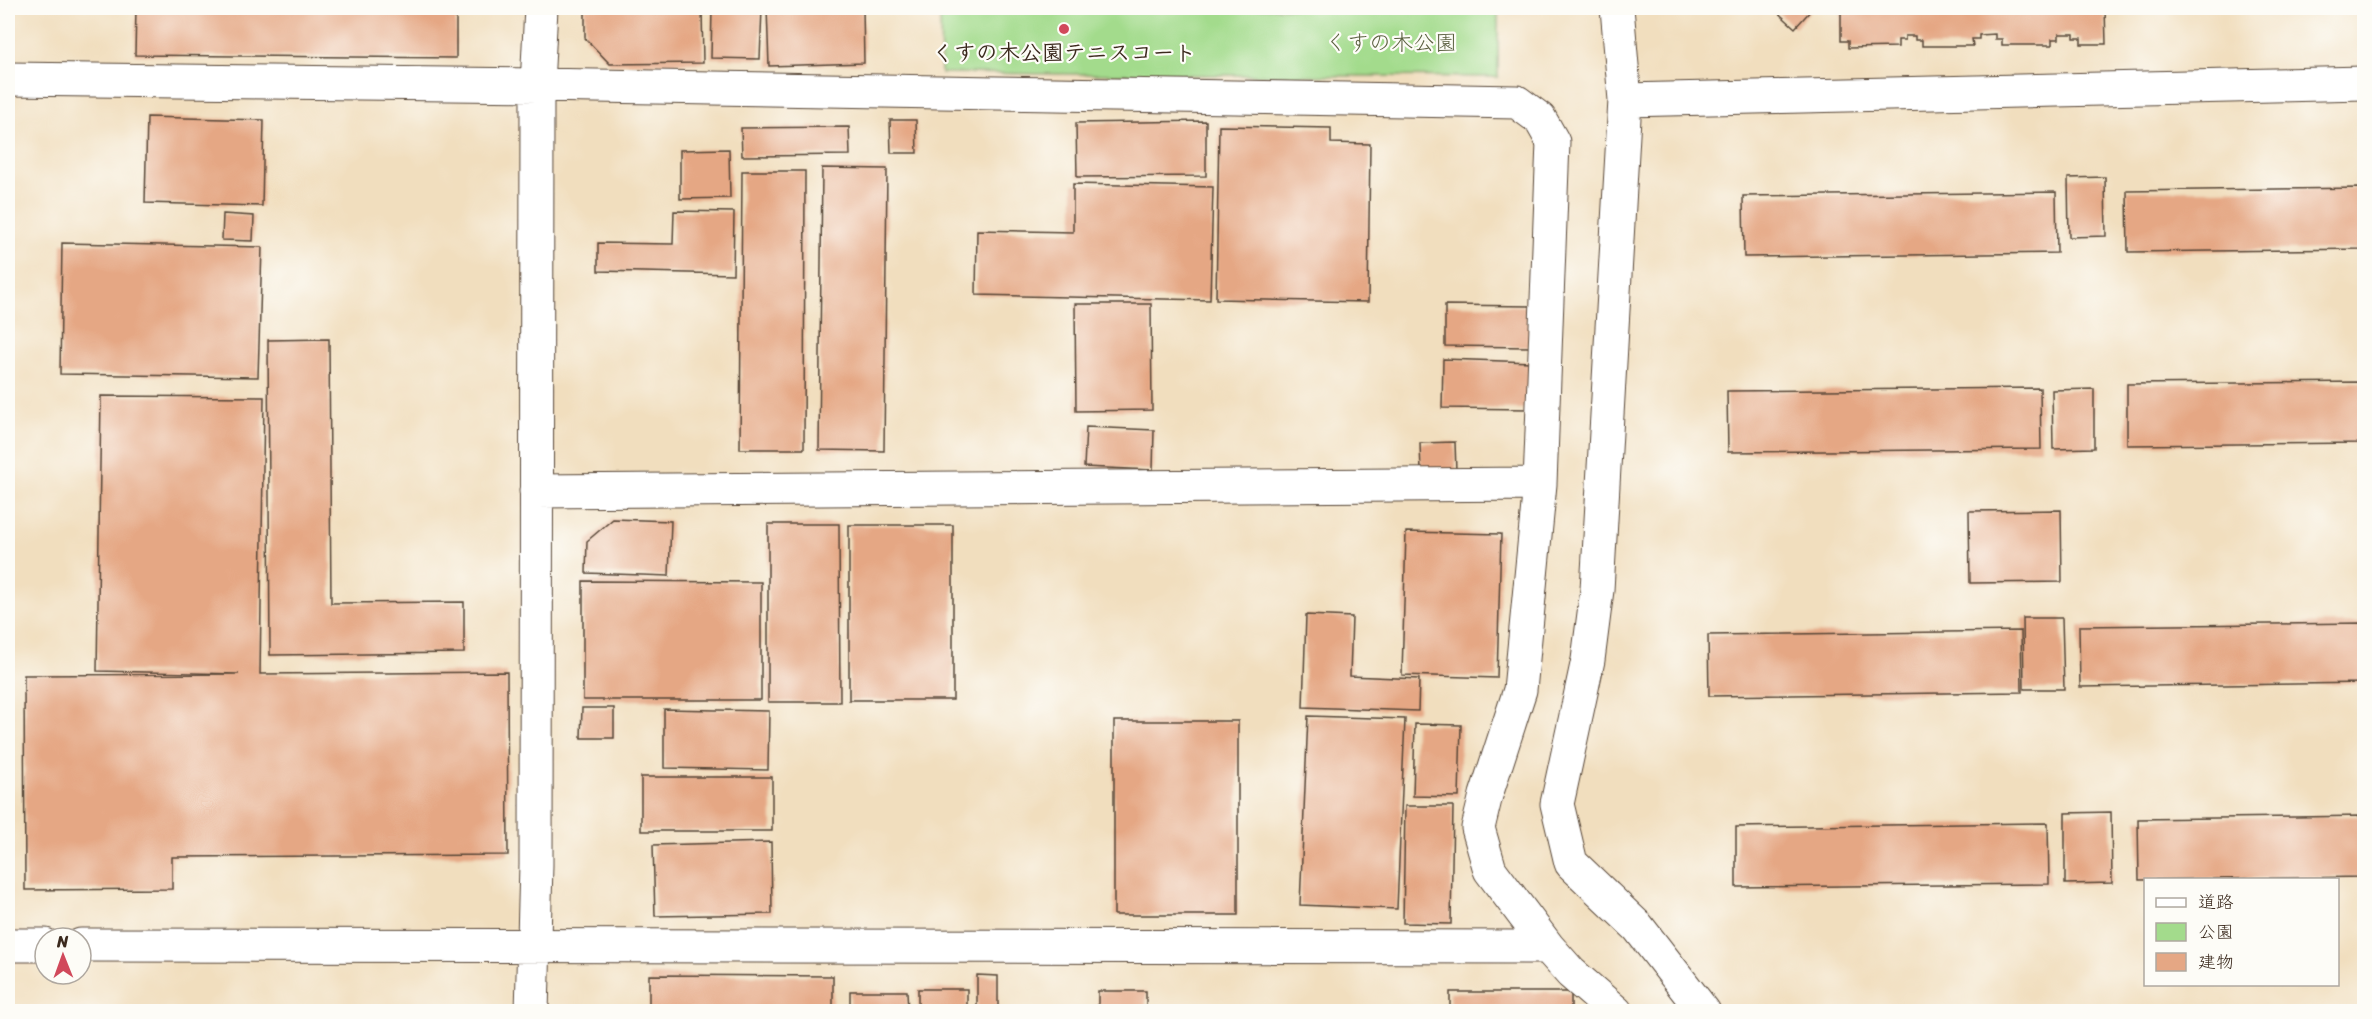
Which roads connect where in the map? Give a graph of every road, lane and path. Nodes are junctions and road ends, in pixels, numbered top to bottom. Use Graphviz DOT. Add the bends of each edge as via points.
graph roads {
  1 [pos="541,8"];
  2 [pos="1617,8"];
  3 [pos="8,79"];
  4 [pos="2364,83"];
  5 [pos="537,86"];
  6 [pos="1625,100"];
  7 [pos="1540,484"];
  8 [pos="536,491"];
  9 [pos="8,945"];
  10 [pos="33,945"];
  11 [pos="93,945"];
  12 [pos="534,946"];
  13 [pos="1548,947"];
  14 [pos="532,1011"];
  15 [pos="1617,1011"];
  16 [pos="1704,1011"];
  1 -- 5 [label="street"];
  2 -- 6 [label="street"];
  3 -- 5 [label="street"];
  4 -- 6 [label="street"];
  5 -- 7 [label="street" via="1517,102 1540,119 1553,142"];
  5 -- 8 [label="street"];
  6 -- 16 [label="street" via="1597,590 1588,660 1557,804 1571,863 1638,927"];
  7 -- 8 [label="street"];
  7 -- 13 [label="street" via="1520,690 1478,828 1490,870"];
  8 -- 12 [label="street"];
  9 -- 10 [label="street"];
  11 -- 12 [label="street"];
  12 -- 13 [label="street"];
  12 -- 14 [label="street"];
  13 -- 15 [label="street" via="1571,973"];
}
